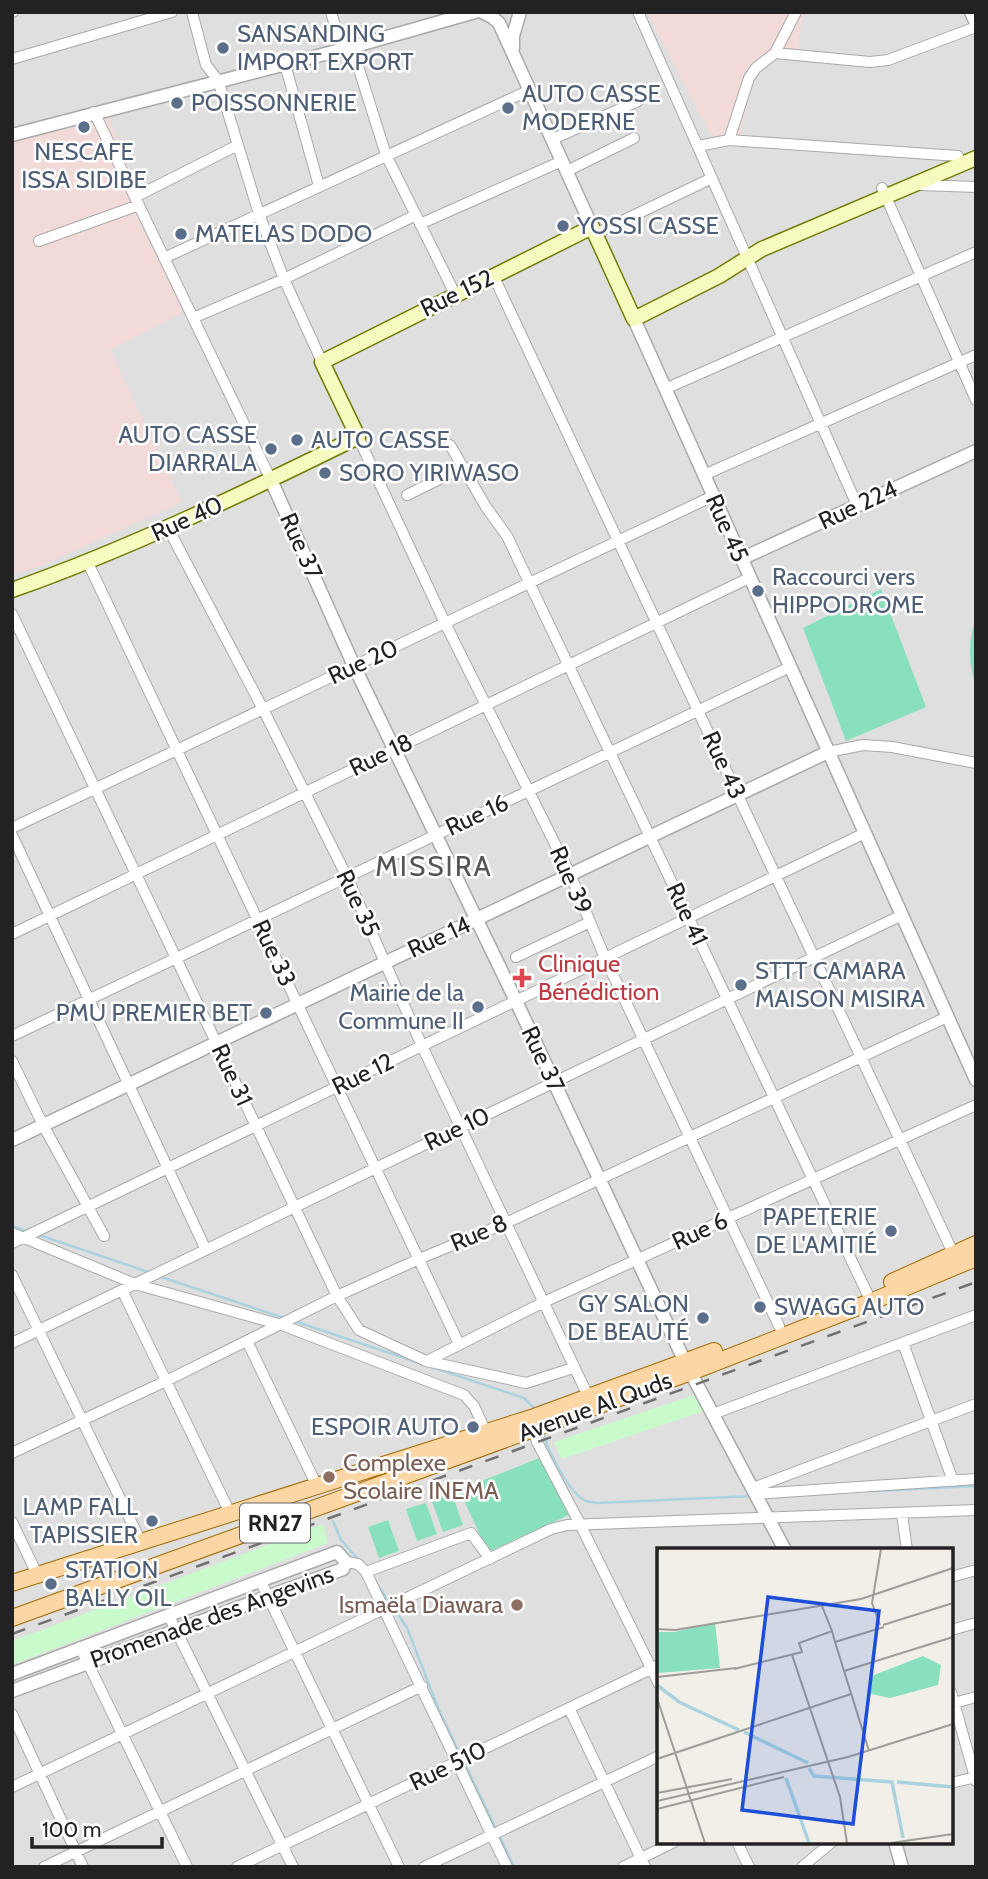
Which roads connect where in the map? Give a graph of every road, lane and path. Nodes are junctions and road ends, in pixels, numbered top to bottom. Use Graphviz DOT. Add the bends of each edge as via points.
graph roads {
  1 [pos="172,12"];
  2 [pos="192,12"];
  3 [pos="331,12"];
  4 [pos="475,12"];
  5 [pos="481,12"];
  6 [pos="520,12"];
  7 [pos="638,12"];
  8 [pos="796,12"];
  9 [pos="971,12"];
  10 [pos="976,25"];
  11 [pos="347,48"];
  12 [pos="513,52"];
  13 [pos="775,53"];
  14 [pos="12,60"];
  15 [pos="285,64"];
  16 [pos="218,80"];
  17 [pos="530,90"];
  18 [pos="638,101"];
  19 [pos="94,112"];
  20 [pos="12,135"];
  21 [pos="634,138"];
  22 [pos="553,139"];
  23 [pos="729,140"];
  24 [pos="237,145"];
  25 [pos="698,146"];
  26 [pos="976,148"];
  27 [pos="386,155"];
  28 [pos="958,156"];
  29 [pos="976,158"];
  30 [pos="565,166"];
  31 [pos="712,178"];
  32 [pos="913,184"];
  33 [pos="319,186"];
  34 [pos="976,187"];
  35 [pos="883,192"];
  36 [pos="137,201"];
  37 [pos="259,214"];
  38 [pos="418,219"];
  39 [pos="594,231"];
  40 [pos="38,241"];
  41 [pos="976,252"];
  42 [pos="746,254"];
  43 [pos="164,258"];
  44 [pos="494,275"];
  45 [pos="921,276"];
  46 [pos="284,279"];
  47 [pos="455,294"];
  48 [pos="631,314"];
  49 [pos="193,318"];
  50 [pos="782,337"];
  51 [pos="976,355"];
  52 [pos="322,362"];
  53 [pos="959,362"];
  54 [pos="665,389"];
  55 [pos="976,400"];
  56 [pos="821,423"];
  57 [pos="356,434"];
  58 [pos="450,444"];
  59 [pos="976,451"];
  60 [pos="464,467"];
  61 [pos="704,475"];
  62 [pos="269,476"];
  63 [pos="407,495"];
  64 [pos="713,496"];
  65 [pos="857,505"];
  66 [pos="168,528"];
  67 [pos="618,541"];
  68 [pos="741,559"];
  69 [pos="88,563"];
  70 [pos="750,578"];
  71 [pos="12,582"];
  72 [pos="530,583"];
  73 [pos="12,590"];
  74 [pos="12,614"];
  75 [pos="657,622"];
  76 [pos="445,623"];
  77 [pos="569,665"];
  78 [pos="354,666"];
  79 [pos="790,667"];
  80 [pos="486,705"];
  81 [pos="263,709"];
  82 [pos="698,710"];
  83 [pos="394,749"];
  84 [pos="178,750"];
  85 [pos="610,752"];
  86 [pos="828,752"];
  87 [pos="976,763"];
  88 [pos="96,789"];
  89 [pos="528,791"];
  90 [pos="305,792"];
  91 [pos="738,795"];
  92 [pos="12,828"];
  93 [pos="218,834"];
  94 [pos="865,834"];
  95 [pos="12,835"];
  96 [pos="436,835"];
  97 [pos="650,836"];
  98 [pos="136,873"];
  99 [pos="570,874"];
  100 [pos="776,876"];
  101 [pos="347,877"];
  102 [pos="50,915"];
  103 [pos="902,915"];
  104 [pos="689,918"];
  105 [pos="258,919"];
  106 [pos="475,919"];
  107 [pos="590,922"];
  108 [pos="12,934"];
  109 [pos="516,957"];
  110 [pos="814,957"];
  111 [pos="176,958"];
  112 [pos="605,958"];
  113 [pos="386,962"];
  114 [pos="89,999"];
  115 [pos="727,999"];
  116 [pos="516,1001"];
  117 [pos="298,1004"];
  118 [pos="947,1017"];
  119 [pos="12,1036"];
  120 [pos="643,1040"];
  121 [pos="216,1042"];
  122 [pos="422,1046"];
  123 [pos="861,1057"];
  124 [pos="12,1061"];
  125 [pos="976,1080"];
  126 [pos="555,1082"];
  127 [pos="129,1084"];
  128 [pos="337,1087"];
  129 [pos="774,1098"];
  130 [pos="976,1105"];
  131 [pos="43,1125"];
  132 [pos="256,1126"];
  133 [pos="461,1127"];
  134 [pos="689,1137"];
  135 [pos="900,1139"];
  136 [pos="12,1140"];
  137 [pos="170,1167"];
  138 [pos="376,1168"];
  139 [pos="600,1179"];
  140 [pos="813,1179"];
  141 [pos="88,1207"];
  142 [pos="295,1207"];
  143 [pos="729,1218"];
  144 [pos="506,1223"];
  145 [pos="12,1233"];
  146 [pos="104,1236"];
  147 [pos="24,1237"];
  148 [pos="12,1243"];
  149 [pos="976,1244"];
  150 [pos="206,1250"];
  151 [pos="954,1255"];
  152 [pos="976,1258"];
  153 [pos="419,1259"];
  154 [pos="637,1261"];
  155 [pos="12,1275"];
  156 [pos="135,1284"];
  157 [pos="122,1290"];
  158 [pos="867,1293"];
  159 [pos="337,1296"];
  160 [pos="544,1302"];
  161 [pos="976,1315"];
  162 [pos="282,1325"];
  163 [pos="779,1326"];
  164 [pos="39,1330"];
  165 [pos="247,1341"];
  166 [pos="12,1343"];
  167 [pos="903,1343"];
  168 [pos="459,1344"];
  169 [pos="426,1361"];
  170 [pos="688,1367"];
  171 [pos="573,1368"];
  172 [pos="166,1381"];
  173 [pos="589,1398"];
  174 [pos="976,1404"];
  175 [pos="713,1413"];
  176 [pos="83,1419"];
  177 [pos="931,1421"];
  178 [pos="540,1422"];
  179 [pos="486,1432"];
  180 [pos="12,1452"];
  181 [pos="976,1479"];
  182 [pos="953,1481"];
  183 [pos="317,1486"];
  184 [pos="754,1491"];
  185 [pos="976,1510"];
  186 [pos="230,1513"];
  187 [pos="902,1514"];
  188 [pos="768,1518"];
  189 [pos="12,1522"];
  190 [pos="580,1524"];
  191 [pos="141,1542"];
  192 [pos="784,1548"];
  193 [pos="906,1548"];
  194 [pos="490,1559"];
  195 [pos="346,1562"];
  196 [pos="976,1570"];
  197 [pos="366,1572"];
  198 [pos="37,1574"];
  199 [pos="953,1576"];
  200 [pos="260,1580"];
  201 [pos="12,1583"];
  202 [pos="268,1597"];
  203 [pos="384,1607"];
  204 [pos="168,1615"];
  205 [pos="12,1618"];
  206 [pos="976,1623"];
  207 [pos="953,1629"];
  208 [pos="176,1631"];
  209 [pos="80,1647"];
  210 [pos="295,1651"];
  211 [pos="88,1663"];
  212 [pos="655,1667"];
  213 [pos="12,1674"];
  214 [pos="422,1686"];
  215 [pos="12,1691"];
  216 [pos="207,1693"];
  217 [pos="976,1697"];
  218 [pos="953,1698"];
  219 [pos="569,1708"];
  220 [pos="12,1714"];
  221 [pos="332,1729"];
  222 [pos="122,1734"];
  223 [pos="657,1757"];
  224 [pos="462,1759"];
  225 [pos="246,1770"];
  226 [pos="40,1773"];
  227 [pos="975,1778"];
  228 [pos="604,1780"];
  229 [pos="953,1783"];
  230 [pos="12,1787"];
  231 [pos="369,1803"];
  232 [pos="160,1811"];
  233 [pos="491,1834"];
  234 [pos="671,1844"];
  235 [pos="738,1844"];
  236 [pos="830,1844"];
  237 [pos="896,1844"];
  238 [pos="282,1845"];
  239 [pos="76,1851"];
  240 [pos="643,1862"];
  241 [pos="44,1867"];
  242 [pos="83,1867"];
  243 [pos="187,1867"];
  244 [pos="237,1867"];
  245 [pos="293,1867"];
  246 [pos="399,1867"];
  247 [pos="424,1867"];
  248 [pos="507,1867"];
  249 [pos="623,1867"];
  250 [pos="749,1867"];
  251 [pos="802,1867"];
  252 [pos="902,1867"];
  1 -- 14 [label="street"];
  2 -- 16 [label="street" via="206,65"];
  3 -- 11 [label="street"];
  4 -- 11 [label="street"];
  5 -- 12 [label="street, Rue 45" via="499,23"];
  6 -- 12 [label="street"];
  7 -- 25 [label="street"];
  8 -- 13 [label="street"];
  9 -- 10 [label="street"];
  10 -- 13 [label="street" via="888,60"];
  11 -- 15 [label="street"];
  11 -- 27 [label="street"];
  12 -- 17 [label="street, Rue 45"];
  13 -- 23 [label="street" via="749,78"];
  15 -- 16 [label="street"];
  15 -- 33 [label="street"];
  16 -- 19 [label="street"];
  16 -- 24 [label="street"];
  17 -- 22 [label="street, Rue 45"];
  17 -- 27 [label="street"];
  18 -- 22 [label="street"];
  19 -- 20 [label="street"];
  19 -- 36 [label="street"];
  21 -- 30 [label="street"];
  22 -- 30 [label="street, Rue 45"];
  23 -- 25 [label="street"];
  23 -- 28 [label="street"];
  24 -- 36 [label="street"];
  24 -- 37 [label="street"];
  25 -- 31 [label="street"];
  26 -- 28 [label="main road"];
  27 -- 33 [label="street"];
  27 -- 38 [label="street"];
  28 -- 35 [label="main road"];
  29 -- 32 [label="main road"];
  30 -- 38 [label="street"];
  30 -- 39 [label="street, Rue 45"];
  31 -- 39 [label="street"];
  31 -- 42 [label="street"];
  32 -- 34 [label="street"];
  32 -- 35 [label="main road"];
  33 -- 37 [label="street"];
  35 -- 42 [label="main road"];
  35 -- 45 [label="street"];
  36 -- 40 [label="street"];
  36 -- 43 [label="street"];
  37 -- 43 [label="street"];
  37 -- 46 [label="street"];
  38 -- 46 [label="street"];
  38 -- 47 [label="street"];
  39 -- 44 [label="main road, Rue 152"];
  39 -- 48 [label="main road, Rue 45"];
  41 -- 45 [label="street"];
  42 -- 48 [label="main road" via="719,276"];
  42 -- 50 [label="street"];
  43 -- 49 [label="street"];
  44 -- 47 [label="main road, Rue 152"];
  44 -- 67 [label="street, Rue 43"];
  45 -- 50 [label="street"];
  45 -- 53 [label="street"];
  46 -- 49 [label="street"];
  46 -- 52 [label="street"];
  47 -- 52 [label="main road, Rue 152"];
  48 -- 54 [label="street, Rue 45"];
  49 -- 62 [label="street"];
  50 -- 54 [label="street"];
  50 -- 56 [label="street"];
  51 -- 53 [label="street"];
  52 -- 57 [label="main road"];
  53 -- 55 [label="street"];
  53 -- 56 [label="street"];
  54 -- 61 [label="street, Rue 45"];
  56 -- 61 [label="street"];
  56 -- 65 [label="street"];
  57 -- 62 [label="main road, Rue 40"];
  57 -- 76 [label="street, Rue 39"];
  58 -- 60 [label="street, Rue 41"];
  59 -- 65 [label="street, Rue 224"];
  60 -- 63 [label="street"];
  60 -- 72 [label="street, Rue 41"];
  61 -- 64 [label="street, Rue 45"];
  62 -- 66 [label="main road, Rue 40"];
  62 -- 71 [label="main road, Rue 40"];
  62 -- 78 [label="street, Rue 37"];
  64 -- 67 [label="street, Rue 20"];
  64 -- 68 [label="street, Rue 45"];
  65 -- 68 [label="street, Rue 224"];
  66 -- 69 [label="main road, Rue 40"];
  66 -- 81 [label="street, Rue 35"];
  67 -- 72 [label="street, Rue 20"];
  67 -- 75 [label="street, Rue 43"];
  68 -- 70 [label="street, Rue 45"];
  69 -- 73 [label="main road, Rue 40"];
  69 -- 84 [label="street, Rue 33"];
  70 -- 75 [label="street, Rue 18"];
  70 -- 79 [label="street, Rue 45"];
  72 -- 76 [label="street, Rue 20"];
  72 -- 77 [label="street, Rue 41"];
  74 -- 88 [label="street, Rue 31"];
  75 -- 77 [label="street, Rue 18"];
  75 -- 82 [label="street, Rue 43"];
  76 -- 78 [label="street, Rue 20"];
  76 -- 80 [label="street, Rue 39"];
  77 -- 80 [label="street, Rue 18"];
  77 -- 85 [label="street, Rue 41"];
  78 -- 81 [label="street, Rue 20"];
  78 -- 83 [label="street, Rue 37"];
  79 -- 82 [label="street, Rue 16"];
  79 -- 86 [label="street, Rue 45"];
  80 -- 83 [label="street, Rue 18"];
  80 -- 89 [label="street, Rue 39"];
  81 -- 84 [label="street, Rue 20"];
  81 -- 90 [label="street, Rue 35"];
  82 -- 85 [label="street, Rue 16"];
  82 -- 91 [label="street, Rue 43"];
  83 -- 90 [label="street, Rue 18"];
  83 -- 96 [label="street, Rue 37"];
  84 -- 88 [label="street, Rue 20"];
  84 -- 93 [label="street, Rue 33"];
  85 -- 89 [label="street, Rue 16"];
  85 -- 97 [label="street, Rue 41"];
  86 -- 87 [label="street" via="863,745 892,747"];
  86 -- 91 [label="street, Rue 14"];
  86 -- 94 [label="street, Rue 45"];
  88 -- 92 [label="street, Rue 20"];
  88 -- 98 [label="street, Rue 31"];
  89 -- 96 [label="street, Rue 16"];
  89 -- 99 [label="street, Rue 39"];
  90 -- 93 [label="street, Rue 18"];
  90 -- 101 [label="street, Rue 35"];
  91 -- 97 [label="street, Rue 14"];
  91 -- 100 [label="street, Rue 43"];
  93 -- 98 [label="street, Rue 18"];
  93 -- 105 [label="street, Rue 33"];
  94 -- 100 [label="street, Rue 12"];
  94 -- 103 [label="street, Rue 45"];
  95 -- 102 [label="street"];
  96 -- 101 [label="street, Rue 16"];
  96 -- 106 [label="street, Rue 37"];
  97 -- 99 [label="street, Rue 14"];
  97 -- 104 [label="street, Rue 41"];
  98 -- 102 [label="street, Rue 18"];
  98 -- 111 [label="street, Rue 31"];
  99 -- 106 [label="street, Rue 14"];
  99 -- 107 [label="street, Rue 39"];
  100 -- 104 [label="street, Rue 12"];
  100 -- 110 [label="street, Rue 43"];
  101 -- 105 [label="street, Rue 16"];
  101 -- 113 [label="street, Rue 35"];
  102 -- 108 [label="street, Rue 18"];
  102 -- 114 [label="street"];
  103 -- 110 [label="street, Rue 10"];
  103 -- 118 [label="street, Rue 45"];
  104 -- 112 [label="street, Rue 12"];
  104 -- 115 [label="street, Rue 41"];
  105 -- 111 [label="street, Rue 16"];
  105 -- 117 [label="street, Rue 33"];
  106 -- 113 [label="street, Rue 14"];
  106 -- 116 [label="street, Rue 37"];
  107 -- 109 [label="street"];
  107 -- 112 [label="street, Rue 39"];
  110 -- 115 [label="street, Rue 10"];
  110 -- 123 [label="street, Rue 43"];
  111 -- 114 [label="street, Rue 16"];
  111 -- 121 [label="street, Rue 31"];
  112 -- 116 [label="street, Rue 12"];
  112 -- 120 [label="street, Rue 39"];
  113 -- 117 [label="street, Rue 14"];
  113 -- 122 [label="street, Rue 35"];
  114 -- 119 [label="street, Rue 16"];
  114 -- 127 [label="street"];
  115 -- 120 [label="street, Rue 10"];
  115 -- 129 [label="street, Rue 41"];
  116 -- 122 [label="street, Rue 12"];
  116 -- 126 [label="street, Rue 37"];
  117 -- 121 [label="street, Rue 14"];
  117 -- 128 [label="street, Rue 33"];
  118 -- 123 [label="street, Rue 8"];
  118 -- 125 [label="street, Rue 45"];
  120 -- 126 [label="street, Rue 10"];
  120 -- 134 [label="street, Rue 39"];
  121 -- 127 [label="street, Rue 14"];
  121 -- 132 [label="street, Rue 31"];
  122 -- 128 [label="street, Rue 12"];
  122 -- 133 [label="street, Rue 35"];
  123 -- 129 [label="street, Rue 8"];
  123 -- 135 [label="street, Rue 43"];
  124 -- 131 [label="street"];
  126 -- 133 [label="street, Rue 10"];
  126 -- 139 [label="street, Rue 37"];
  127 -- 131 [label="street, Rue 14"];
  127 -- 137 [label="street"];
  128 -- 132 [label="street, Rue 12"];
  128 -- 138 [label="street, Rue 33"];
  129 -- 134 [label="street, Rue 8"];
  129 -- 140 [label="street, Rue 41"];
  130 -- 135 [label="street, Rue 6"];
  131 -- 136 [label="street, Rue 14"];
  131 -- 141 [label="street"];
  132 -- 137 [label="street, Rue 12"];
  132 -- 142 [label="street, Rue 31"];
  133 -- 138 [label="street, Rue 10"];
  133 -- 144 [label="street, Rue 35"];
  134 -- 139 [label="street, Rue 8"];
  134 -- 143 [label="street, Rue 39"];
  135 -- 140 [label="street, Rue 6"];
  135 -- 151 [label="street, Rue 43"];
  137 -- 141 [label="street, Rue 12"];
  137 -- 150 [label="street"];
  138 -- 142 [label="street, Rue 10"];
  138 -- 153 [label="street, Rue 33"];
  139 -- 144 [label="street, Rue 8"];
  139 -- 154 [label="street, Rue 37"];
  140 -- 143 [label="street, Rue 6"];
  140 -- 158 [label="street, Rue 41"];
  141 -- 146 [label="street"];
  141 -- 147 [label="street, Rue 12"];
  142 -- 150 [label="street, Rue 10"];
  142 -- 159 [label="street, Rue 31"];
  143 -- 154 [label="street, Rue 6"];
  143 -- 163 [label="street, Rue 39"];
  144 -- 153 [label="street, Rue 8"];
  144 -- 160 [label="street, Rue 35"];
  145 -- 147 [label="street"];
  147 -- 148 [label="street, Rue 12"];
  147 -- 156 [label="street"];
  149 -- 151 [label="main road, Avenue Al Quds / RN27"];
  150 -- 156 [label="street, Rue 10"];
  151 -- 158 [label="main road, Avenue Al Quds / RN27"];
  152 -- 170 [label="main road, Avenue Al Quds / RN27"];
  153 -- 159 [label="street, Rue 8"];
  153 -- 168 [label="street, Rue 33"];
  154 -- 160 [label="street, Rue 6"];
  154 -- 170 [label="street, Rue 37"];
  155 -- 164 [label="street"];
  156 -- 157 [label="street, Rue 10"];
  156 -- 162 [label="street"];
  157 -- 164 [label="street, Rue 10"];
  157 -- 172 [label="street"];
  158 -- 163 [label="main road, Avenue Al Quds / RN27"];
  159 -- 162 [label="street, Rue 8"];
  159 -- 169 [label="street, Rue 31" via="359,1330"];
  160 -- 168 [label="street, Rue 6"];
  160 -- 171 [label="street, Rue 35"];
  161 -- 167 [label="street"];
  162 -- 165 [label="street, Rue 8"];
  162 -- 179 [label="street" via="464,1395"];
  163 -- 170 [label="main road, Avenue Al Quds / RN27"];
  164 -- 166 [label="street, Rue 10"];
  164 -- 176 [label="street"];
  165 -- 172 [label="street, Rue 8"];
  165 -- 183 [label="street"];
  167 -- 175 [label="street"];
  167 -- 177 [label="street"];
  168 -- 169 [label="street, Rue 6"];
  169 -- 171 [label="street, Rue 31" via="526,1383"];
  170 -- 173 [label="main road, Avenue Al Quds / RN27"];
  170 -- 175 [label="street, Rue 37"];
  170 -- 178 [label="main road, Avenue Al Quds / RN27"];
  171 -- 173 [label="street, Rue 35"];
  172 -- 176 [label="street, Rue 8"];
  172 -- 186 [label="street"];
  173 -- 178 [label="main road, Avenue Al Quds / RN27"];
  174 -- 177 [label="street"];
  175 -- 184 [label="street, Rue 37"];
  176 -- 180 [label="street, Rue 8"];
  176 -- 191 [label="street"];
  177 -- 182 [label="street"];
  177 -- 184 [label="street"];
  178 -- 179 [label="main road, Avenue Al Quds / RN27"];
  178 -- 190 [label="street" via="537,1442"];
  178 -- 205 [label="main road, Avenue Al Quds / RN27"];
  179 -- 183 [label="main road, Avenue Al Quds / RN27"];
  181 -- 182 [label="street"];
  182 -- 184 [label="street"];
  183 -- 186 [label="main road, Avenue Al Quds / RN27"];
  184 -- 188 [label="street, Rue 37"];
  185 -- 187 [label="street"];
  186 -- 191 [label="main road, Avenue Al Quds / RN27"];
  187 -- 188 [label="street"];
  187 -- 193 [label="street"];
  188 -- 190 [label="street"];
  188 -- 192 [label="street, Rue 37"];
  189 -- 198 [label="street"];
  190 -- 194 [label="street" via="551,1529"];
  190 -- 212 [label="street"];
  191 -- 198 [label="main road, Avenue Al Quds / RN27"];
  194 -- 197 [label="street" via="471,1533"];
  194 -- 203 [label="street"];
  195 -- 197 [label="street" via="358,1564"];
  195 -- 200 [label="street, Promenade des Angevins" via="337,1552"];
  195 -- 202 [label="street, Promenade des Angevins" via="342,1569"];
  196 -- 199 [label="street"];
  197 -- 203 [label="street"];
  198 -- 201 [label="main road, Avenue Al Quds / RN27"];
  200 -- 202 [label="street"];
  200 -- 204 [label="street, Promenade des Angevins"];
  202 -- 208 [label="street, Promenade des Angevins"];
  202 -- 210 [label="street"];
  203 -- 210 [label="street"];
  203 -- 214 [label="street"];
  204 -- 208 [label="street"];
  204 -- 209 [label="street, Promenade des Angevins"];
  206 -- 207 [label="street"];
  208 -- 211 [label="street, Promenade des Angevins"];
  208 -- 216 [label="street"];
  209 -- 211 [label="street"];
  209 -- 213 [label="street, Promenade des Angevins"];
  210 -- 216 [label="street"];
  210 -- 221 [label="street"];
  211 -- 215 [label="street, Promenade des Angevins"];
  211 -- 222 [label="street"];
  212 -- 219 [label="street, Rue 510"];
  214 -- 221 [label="street"];
  214 -- 224 [label="street"];
  216 -- 222 [label="street"];
  216 -- 225 [label="street"];
  217 -- 218 [label="street"];
  218 -- 227 [label="street"];
  219 -- 224 [label="street, Rue 510"];
  219 -- 228 [label="street"];
  220 -- 226 [label="street"];
  221 -- 225 [label="street"];
  221 -- 231 [label="street"];
  222 -- 226 [label="street"];
  222 -- 232 [label="street"];
  223 -- 228 [label="street"];
  224 -- 231 [label="street, Rue 510"];
  224 -- 233 [label="street"];
  225 -- 232 [label="street"];
  225 -- 238 [label="street"];
  226 -- 230 [label="street"];
  226 -- 239 [label="street"];
  227 -- 229 [label="street"];
  228 -- 233 [label="street"];
  228 -- 240 [label="street"];
  231 -- 238 [label="street, Rue 510"];
  231 -- 246 [label="street"];
  232 -- 239 [label="street"];
  232 -- 243 [label="street"];
  233 -- 247 [label="street"];
  233 -- 248 [label="street"];
  234 -- 240 [label="street"];
  235 -- 250 [label="street"];
  236 -- 251 [label="street"];
  237 -- 252 [label="street"];
  238 -- 244 [label="street, Rue 510"];
  238 -- 245 [label="street"];
  239 -- 241 [label="street"];
  239 -- 242 [label="street"];
  240 -- 249 [label="street"];
}
